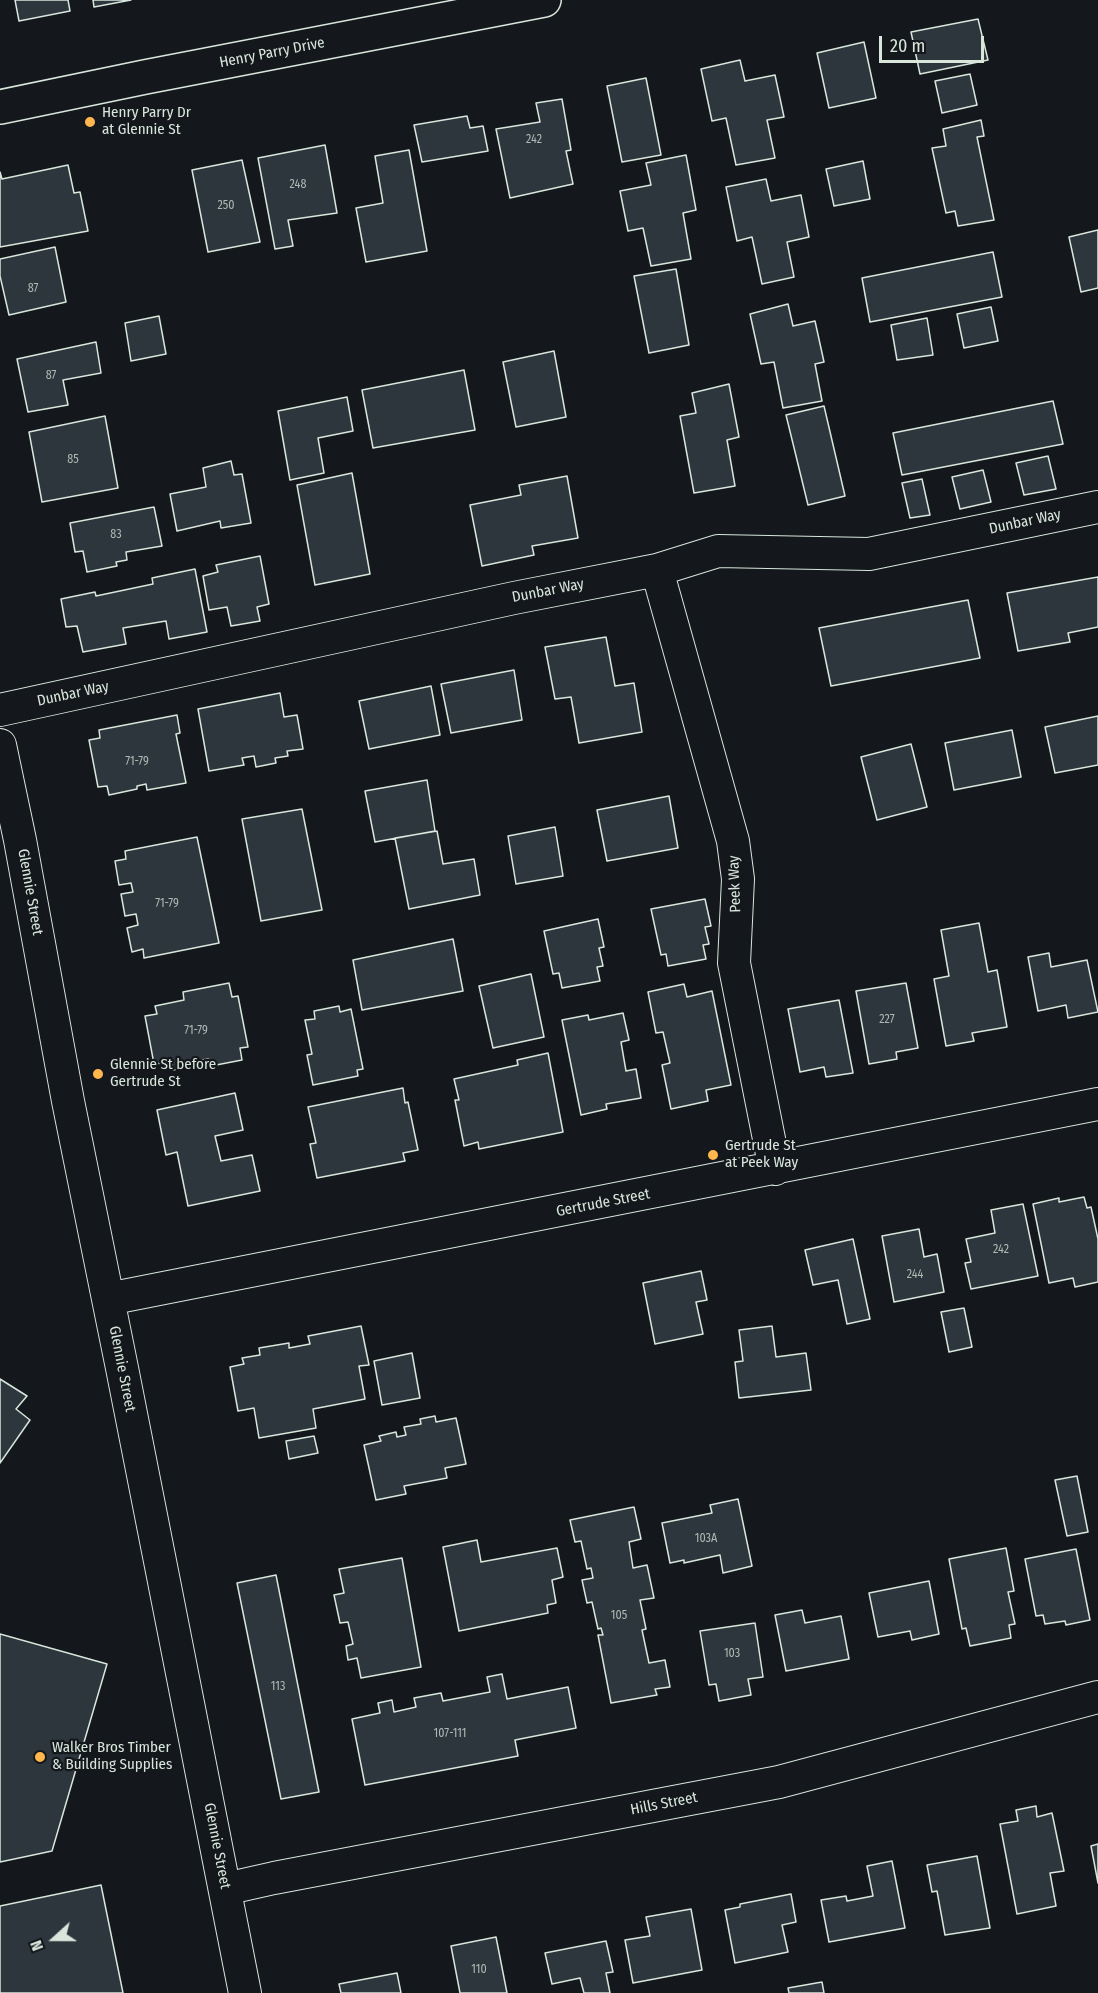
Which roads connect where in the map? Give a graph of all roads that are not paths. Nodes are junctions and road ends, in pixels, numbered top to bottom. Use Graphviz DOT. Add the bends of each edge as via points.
graph roads {
  1 [pos="544,0"];
  2 [pos="0,107"];
  3 [pos="1098,507"];
  4 [pos="657,570"];
  5 [pos="0,710"];
  6 [pos="0,745"];
  7 [pos="1098,1104"];
  8 [pos="775,1169"];
  9 [pos="108,1299"];
  10 [pos="1098,1697"];
  11 [pos="225,1889"];
  12 [pos="245,1993"];
  1 -- 2 [label="main road, Henry Parry Drive"];
  3 -- 4 [label="street, Dunbar Way" via="869,554 718,551"];
  4 -- 5 [label="street, Dunbar Way"];
  4 -- 8 [label="street, Peek Way" via="733,841 738,879 735,963"];
  6 -- 9 [label="street, Glennie Street"];
  7 -- 8 [label="street, Gertrude Street"];
  8 -- 9 [label="street, Gertrude Street"];
  9 -- 11 [label="street, Glennie Street"];
  10 -- 11 [label="street, Hills Street" via="779,1782"];
  11 -- 12 [label="street, Glennie Street"];
}
